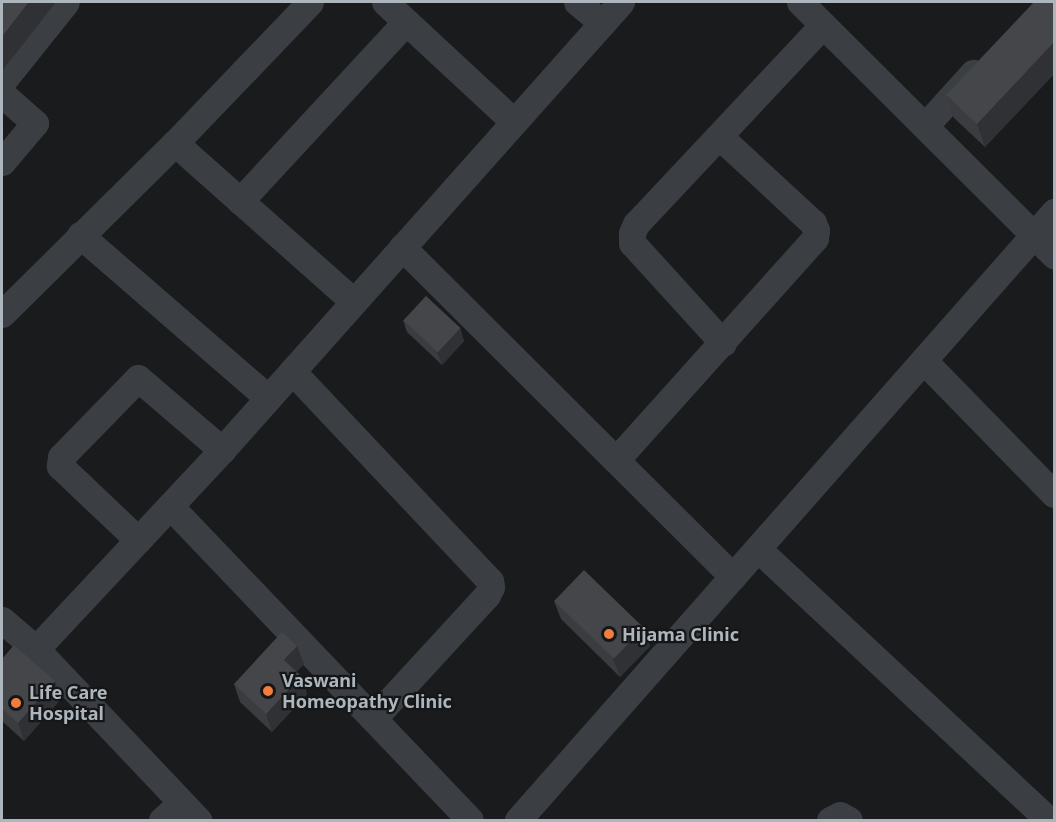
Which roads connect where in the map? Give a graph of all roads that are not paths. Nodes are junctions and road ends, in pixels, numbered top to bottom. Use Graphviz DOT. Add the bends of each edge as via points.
graph roads {
  1 [pos="66,2"];
  2 [pos="310,2"];
  3 [pos="385,2"];
  4 [pos="577,2"];
  5 [pos="621,2"];
  6 [pos="800,2"];
  7 [pos="406,22"];
  8 [pos="602,23"];
  9 [pos="823,25"];
  10 [pos="989,55"];
  11 [pos="2,82"];
  12 [pos="2,94"];
  13 [pos="514,122"];
  14 [pos="925,126"];
  15 [pos="719,136"];
  16 [pos="174,143"];
  17 [pos="2,162"];
  18 [pos="240,201"];
  19 [pos="1054,212"];
  20 [pos="80,235"];
  21 [pos="1035,235"];
  22 [pos="402,248"];
  23 [pos="1054,255"];
  24 [pos="354,302"];
  25 [pos="2,314"];
  26 [pos="723,343"];
  27 [pos="924,361"];
  28 [pos="292,371"];
  29 [pos="268,398"];
  30 [pos="222,450"];
  31 [pos="616,460"];
  32 [pos="1054,494"];
  33 [pos="170,506"];
  34 [pos="138,540"];
  35 [pos="758,549"];
  36 [pos="733,577"];
  37 [pos="2,620"];
  38 [pos="36,649"];
  39 [pos="373,719"];
  40 [pos="180,815"];
  41 [pos="470,820"];
  42 [pos="518,820"];
  43 [pos="830,820"];
  44 [pos="849,820"];
  45 [pos="1049,820"];
  1 -- 11 [label="street"];
  2 -- 16 [label="street"];
  3 -- 7 [label="street"];
  4 -- 8 [label="street"];
  5 -- 8 [label="street"];
  6 -- 9 [label="street"];
  7 -- 13 [label="street"];
  7 -- 18 [label="street"];
  8 -- 13 [label="street"];
  9 -- 14 [label="street"];
  9 -- 15 [label="street"];
  10 -- 14 [label="street"];
  12 -- 17 [label="street" via="35,123"];
  13 -- 22 [label="street"];
  14 -- 21 [label="street"];
  15 -- 26 [label="street" via="636,224 632,243"];
  15 -- 26 [label="street" via="816,230 815,238"];
  16 -- 18 [label="street"];
  16 -- 20 [label="street"];
  18 -- 24 [label="street"];
  19 -- 21 [label="street"];
  20 -- 25 [label="street"];
  20 -- 29 [label="street"];
  21 -- 23 [label="street"];
  21 -- 27 [label="street"];
  22 -- 24 [label="street"];
  22 -- 31 [label="street"];
  24 -- 28 [label="street"];
  26 -- 31 [label="street"];
  27 -- 32 [label="street"];
  27 -- 35 [label="street"];
  28 -- 29 [label="street"];
  28 -- 39 [label="street" via="490,581 487,595"];
  29 -- 30 [label="street"];
  30 -- 33 [label="street"];
  30 -- 34 [label="street" via="138,378 61,456 60,466"];
  31 -- 36 [label="street"];
  33 -- 34 [label="street"];
  33 -- 39 [label="street"];
  34 -- 38 [label="street"];
  35 -- 36 [label="street"];
  35 -- 45 [label="street"];
  36 -- 42 [label="street"];
  37 -- 38 [label="street"];
  38 -- 40 [label="street"];
  39 -- 41 [label="street"];
  43 -- 44 [label="street" via="840,815"];
}
